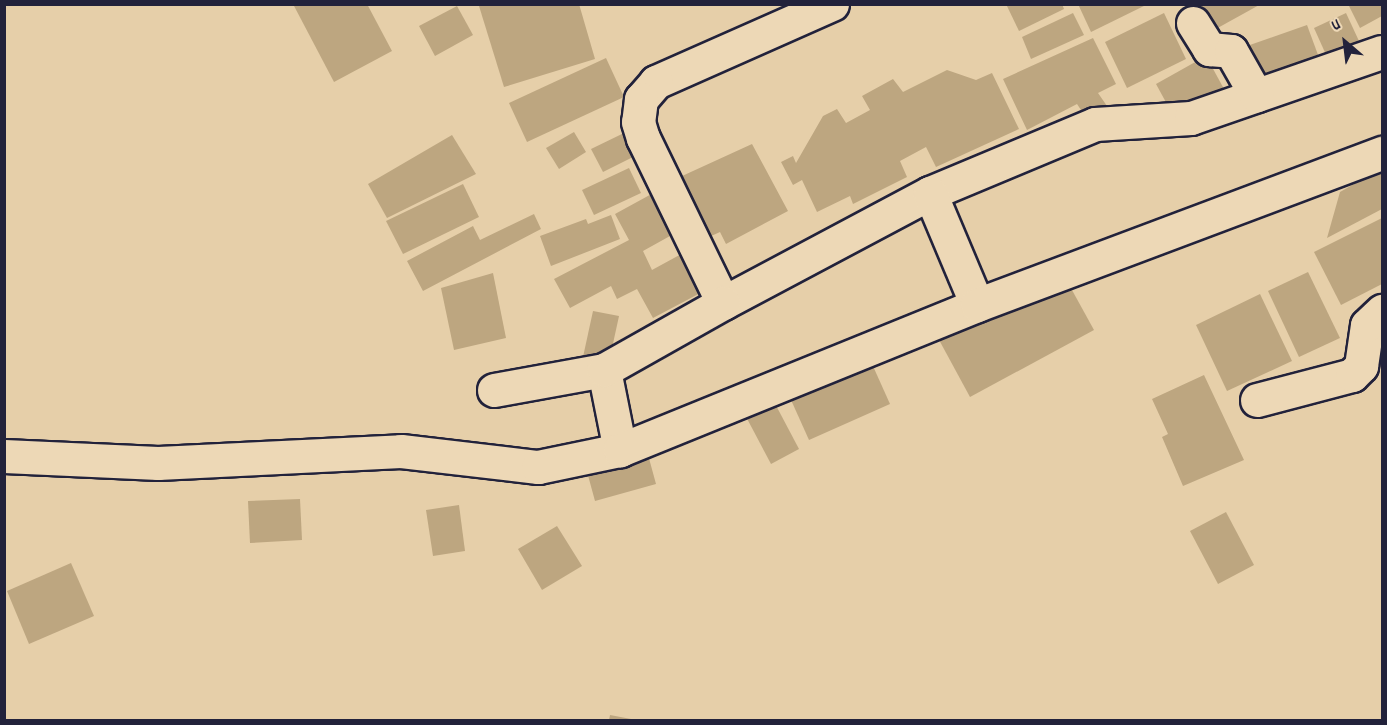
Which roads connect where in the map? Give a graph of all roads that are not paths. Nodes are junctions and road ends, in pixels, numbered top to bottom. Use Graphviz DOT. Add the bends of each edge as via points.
graph roads {
  1 [pos="832,4"];
  2 [pos="1193,23"];
  3 [pos="1383,52"];
  4 [pos="1256,95"];
  5 [pos="1383,153"];
  6 [pos="933,200"];
  7 [pos="723,303"];
  8 [pos="977,305"];
  9 [pos="1383,311"];
  10 [pos="605,374"];
  11 [pos="494,390"];
  12 [pos="1257,400"];
  13 [pos="617,434"];
  14 [pos="4,456"];
  1 -- 7 [label="street" via="656,82 641,99 638,122 643,138"];
  2 -- 4 [label="street" via="1209,49 1231,51"];
  3 -- 4 [label="street"];
  4 -- 6 [label="street" via="1176,121 1095,124"];
  5 -- 8 [label="street"];
  6 -- 7 [label="street"];
  6 -- 8 [label="street"];
  7 -- 10 [label="street"];
  8 -- 13 [label="street"];
  9 -- 12 [label="street" via="1367,325 1361,366 1352,375"];
  10 -- 11 [label="street"];
  10 -- 13 [label="street"];
  13 -- 14 [label="street" via="538,467 401,451 158,463"];
}
